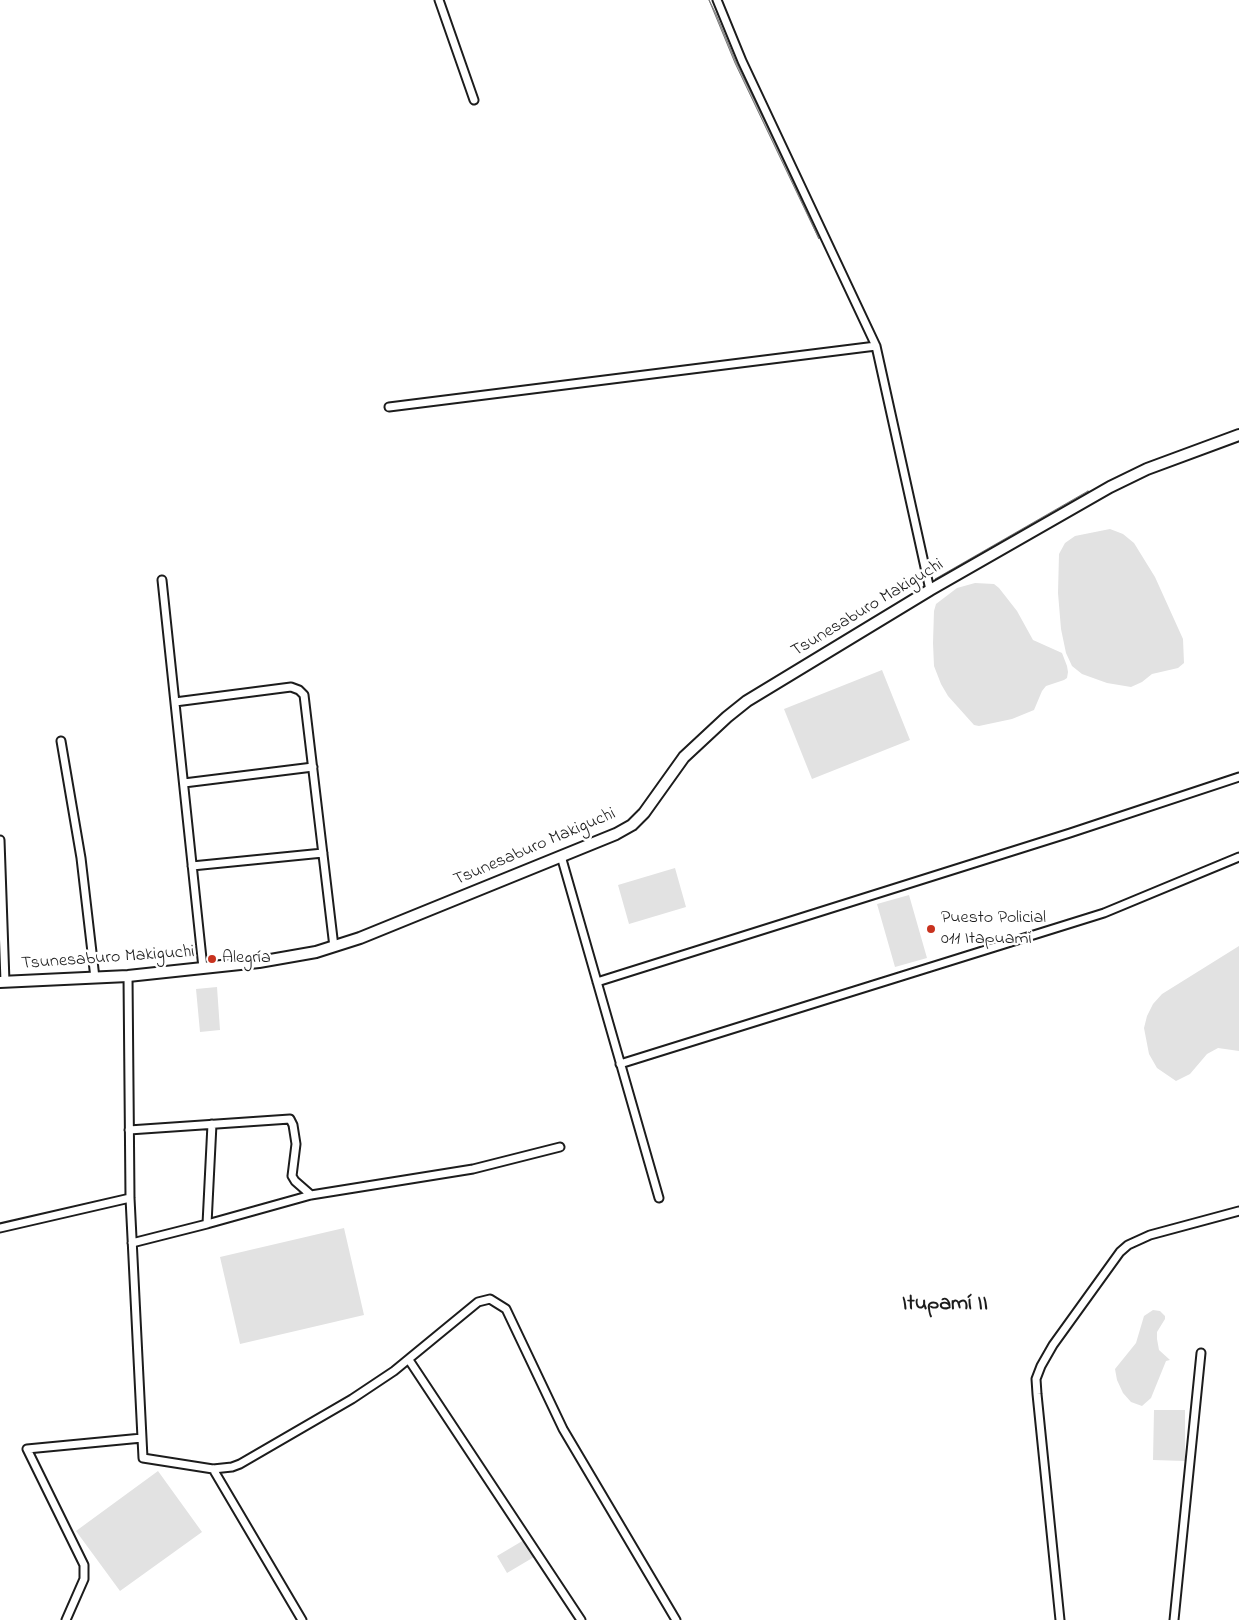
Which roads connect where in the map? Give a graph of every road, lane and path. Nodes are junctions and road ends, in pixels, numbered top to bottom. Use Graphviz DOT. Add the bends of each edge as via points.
graph roads {
  1 [pos="439,0"];
  2 [pos="717,0"];
  3 [pos="474,100"];
  4 [pos="876,346"];
  5 [pos="389,408"];
  6 [pos="1239,435"];
  7 [pos="162,580"];
  8 [pos="930,590"];
  9 [pos="175,702"];
  10 [pos="61,740"];
  11 [pos="313,767"];
  12 [pos="1239,777"];
  13 [pos="184,783"];
  14 [pos="0,840"];
  15 [pos="323,854"];
  16 [pos="561,856"];
  17 [pos="1239,857"];
  18 [pos="192,866"];
  19 [pos="334,947"];
  20 [pos="203,968"];
  21 [pos="128,976"];
  22 [pos="94,978"];
  23 [pos="2,982"];
  24 [pos="598,982"];
  25 [pos="620,1064"];
  26 [pos="212,1124"];
  27 [pos="129,1130"];
  28 [pos="560,1147"];
  29 [pos="311,1196"];
  30 [pos="130,1198"];
  31 [pos="659,1198"];
  32 [pos="1239,1211"];
  33 [pos="207,1224"];
  34 [pos="0,1228"];
  35 [pos="132,1242"];
  36 [pos="1201,1353"];
  37 [pos="408,1360"];
  38 [pos="142,1438"];
  39 [pos="213,1469"];
  40 [pos="66,1620"];
  41 [pos="302,1620"];
  42 [pos="581,1620"];
  43 [pos="676,1620"];
  44 [pos="1060,1620"];
  45 [pos="1174,1620"];
  1 -- 3 [label="street"];
  2 -- 4 [label="street" via="742,61"];
  4 -- 5 [label="street"];
  4 -- 8 [label="street"];
  6 -- 8 [label="street, Tsunesaburo Makiguchi" via="1132,475"];
  7 -- 9 [label="street"];
  8 -- 16 [label="street, Tsunesaburo Makiguchi" via="747,701 684,757 632,825"];
  9 -- 11 [label="street" via="291,687 299,690 306,701"];
  9 -- 13 [label="street"];
  10 -- 22 [label="street" via="81,858"];
  11 -- 13 [label="street"];
  11 -- 15 [label="street"];
  12 -- 24 [label="street" via="1070,834"];
  13 -- 18 [label="street"];
  14 -- 23 [label="street"];
  15 -- 18 [label="street"];
  15 -- 19 [label="street"];
  16 -- 19 [label="street, Tsunesaburo Makiguchi"];
  16 -- 24 [label="street"];
  17 -- 25 [label="street" via="1104,913"];
  18 -- 20 [label="street"];
  19 -- 20 [label="street, Tsunesaburo Makiguchi" via="296,956"];
  20 -- 21 [label="street, Tsunesaburo Makiguchi"];
  21 -- 22 [label="street, Tsunesaburo Makiguchi"];
  21 -- 27 [label="street"];
  22 -- 23 [label="street, Tsunesaburo Makiguchi"];
  24 -- 25 [label="street"];
  25 -- 31 [label="street"];
  26 -- 27 [label="street"];
  26 -- 29 [label="street" via="290,1119 296,1144 292,1176"];
  26 -- 33 [label="street"];
  27 -- 30 [label="street"];
  28 -- 29 [label="street" via="473,1169"];
  29 -- 33 [label="street"];
  30 -- 34 [label="street"];
  30 -- 35 [label="street"];
  32 -- 44 [label="street" via="1150,1234 1128,1245 1053,1345 1036,1379"];
  33 -- 35 [label="street"];
  35 -- 38 [label="street"];
  36 -- 45 [label="street"];
  37 -- 39 [label="street" via="352,1399 244,1462"];
  37 -- 42 [label="street"];
  37 -- 43 [label="street" via="478,1302 490,1299 506,1308 564,1430"];
  38 -- 39 [label="street" via="143,1458"];
  38 -- 40 [label="street" via="28,1449 86,1572"];
  39 -- 41 [label="street"];
}
